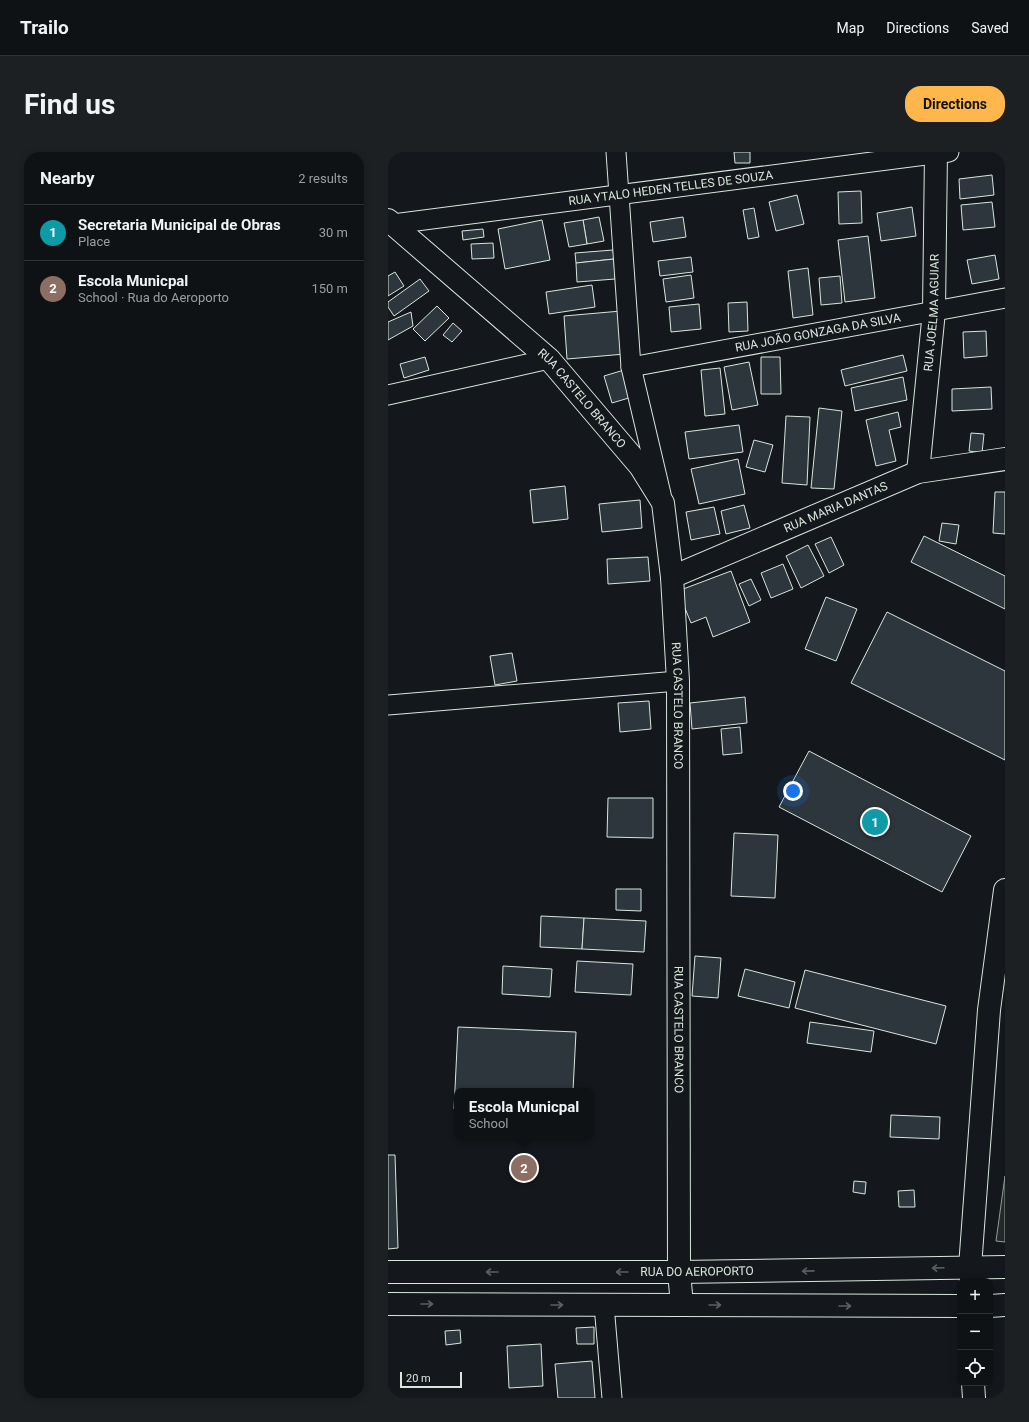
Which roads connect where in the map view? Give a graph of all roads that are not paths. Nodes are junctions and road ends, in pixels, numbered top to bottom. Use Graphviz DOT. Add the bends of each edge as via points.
graph roads {
  1 [pos="616,152"];
  2 [pos="940,153"];
  3 [pos="620,194"];
  4 [pos="390,222"];
  5 [pos="1005,298"];
  6 [pos="934,311"];
  7 [pos="549,359"];
  8 [pos="631,367"];
  9 [pos="388,395"];
  10 [pos="1005,459"];
  11 [pos="918,472"];
  12 [pos="663,503"];
  13 [pos="672,577"];
  14 [pos="678,681"];
  15 [pos="388,705"];
  16 [pos="1005,890"];
  17 [pos="1005,1267"];
  18 [pos="388,1272"];
  19 [pos="679,1272"];
  20 [pos="970,1274"];
  21 [pos="388,1304"];
  22 [pos="604,1305"];
  23 [pos="682,1305"];
  24 [pos="1005,1305"];
  25 [pos="957,1306"];
  26 [pos="993,1306"];
  27 [pos="973,1386"];
  28 [pos="612,1398"];
  29 [pos="974,1398"];
  1 -- 3 [label="street"];
  2 -- 3 [label="street, RUA YTALO HEDEN TELLES DE SOUZA"];
  2 -- 6 [label="street, RUA JOELMA AGUIAR"];
  3 -- 4 [label="street, RUA YTALO HEDEN TELLES DE SOUZA"];
  3 -- 8 [label="street"];
  4 -- 7 [label="street, RUA CASTELO BRANCO"];
  5 -- 6 [label="street, RUA JOÃO GONZAGA DA SILVA"];
  6 -- 8 [label="street, RUA JOÃO GONZAGA DA SILVA"];
  6 -- 11 [label="street, RUA JOELMA AGUIAR"];
  7 -- 9 [label="street"];
  7 -- 12 [label="street, RUA CASTELO BRANCO" via="640,466"];
  8 -- 12 [label="street"];
  10 -- 11 [label="street, RUA MARIA DANTAS"];
  11 -- 13 [label="street, RUA MARIA DANTAS"];
  12 -- 13 [label="street, RUA CASTELO BRANCO"];
  13 -- 14 [label="street, RUA CASTELO BRANCO"];
  14 -- 15 [label="street"];
  14 -- 19 [label="street, RUA CASTELO BRANCO"];
  16 -- 20 [label="street" via="989,1010"];
  17 -- 20 [label="street, RUA DO AEROPORTO"];
  19 -- 18 [label="street, RUA DO AEROPORTO, one-way"];
  20 -- 19 [label="street, RUA DO AEROPORTO, one-way" via="882,1270"];
  19 -- 23 [label="street, RUA CASTELO BRANCO"];
  21 -- 22 [label="street, one-way"];
  22 -- 23 [label="street"];
  22 -- 28 [label="street"];
  23 -- 25 [label="street, one-way"];
  24 -- 26 [label="street"];
  27 -- 29 [label="street"];
}
